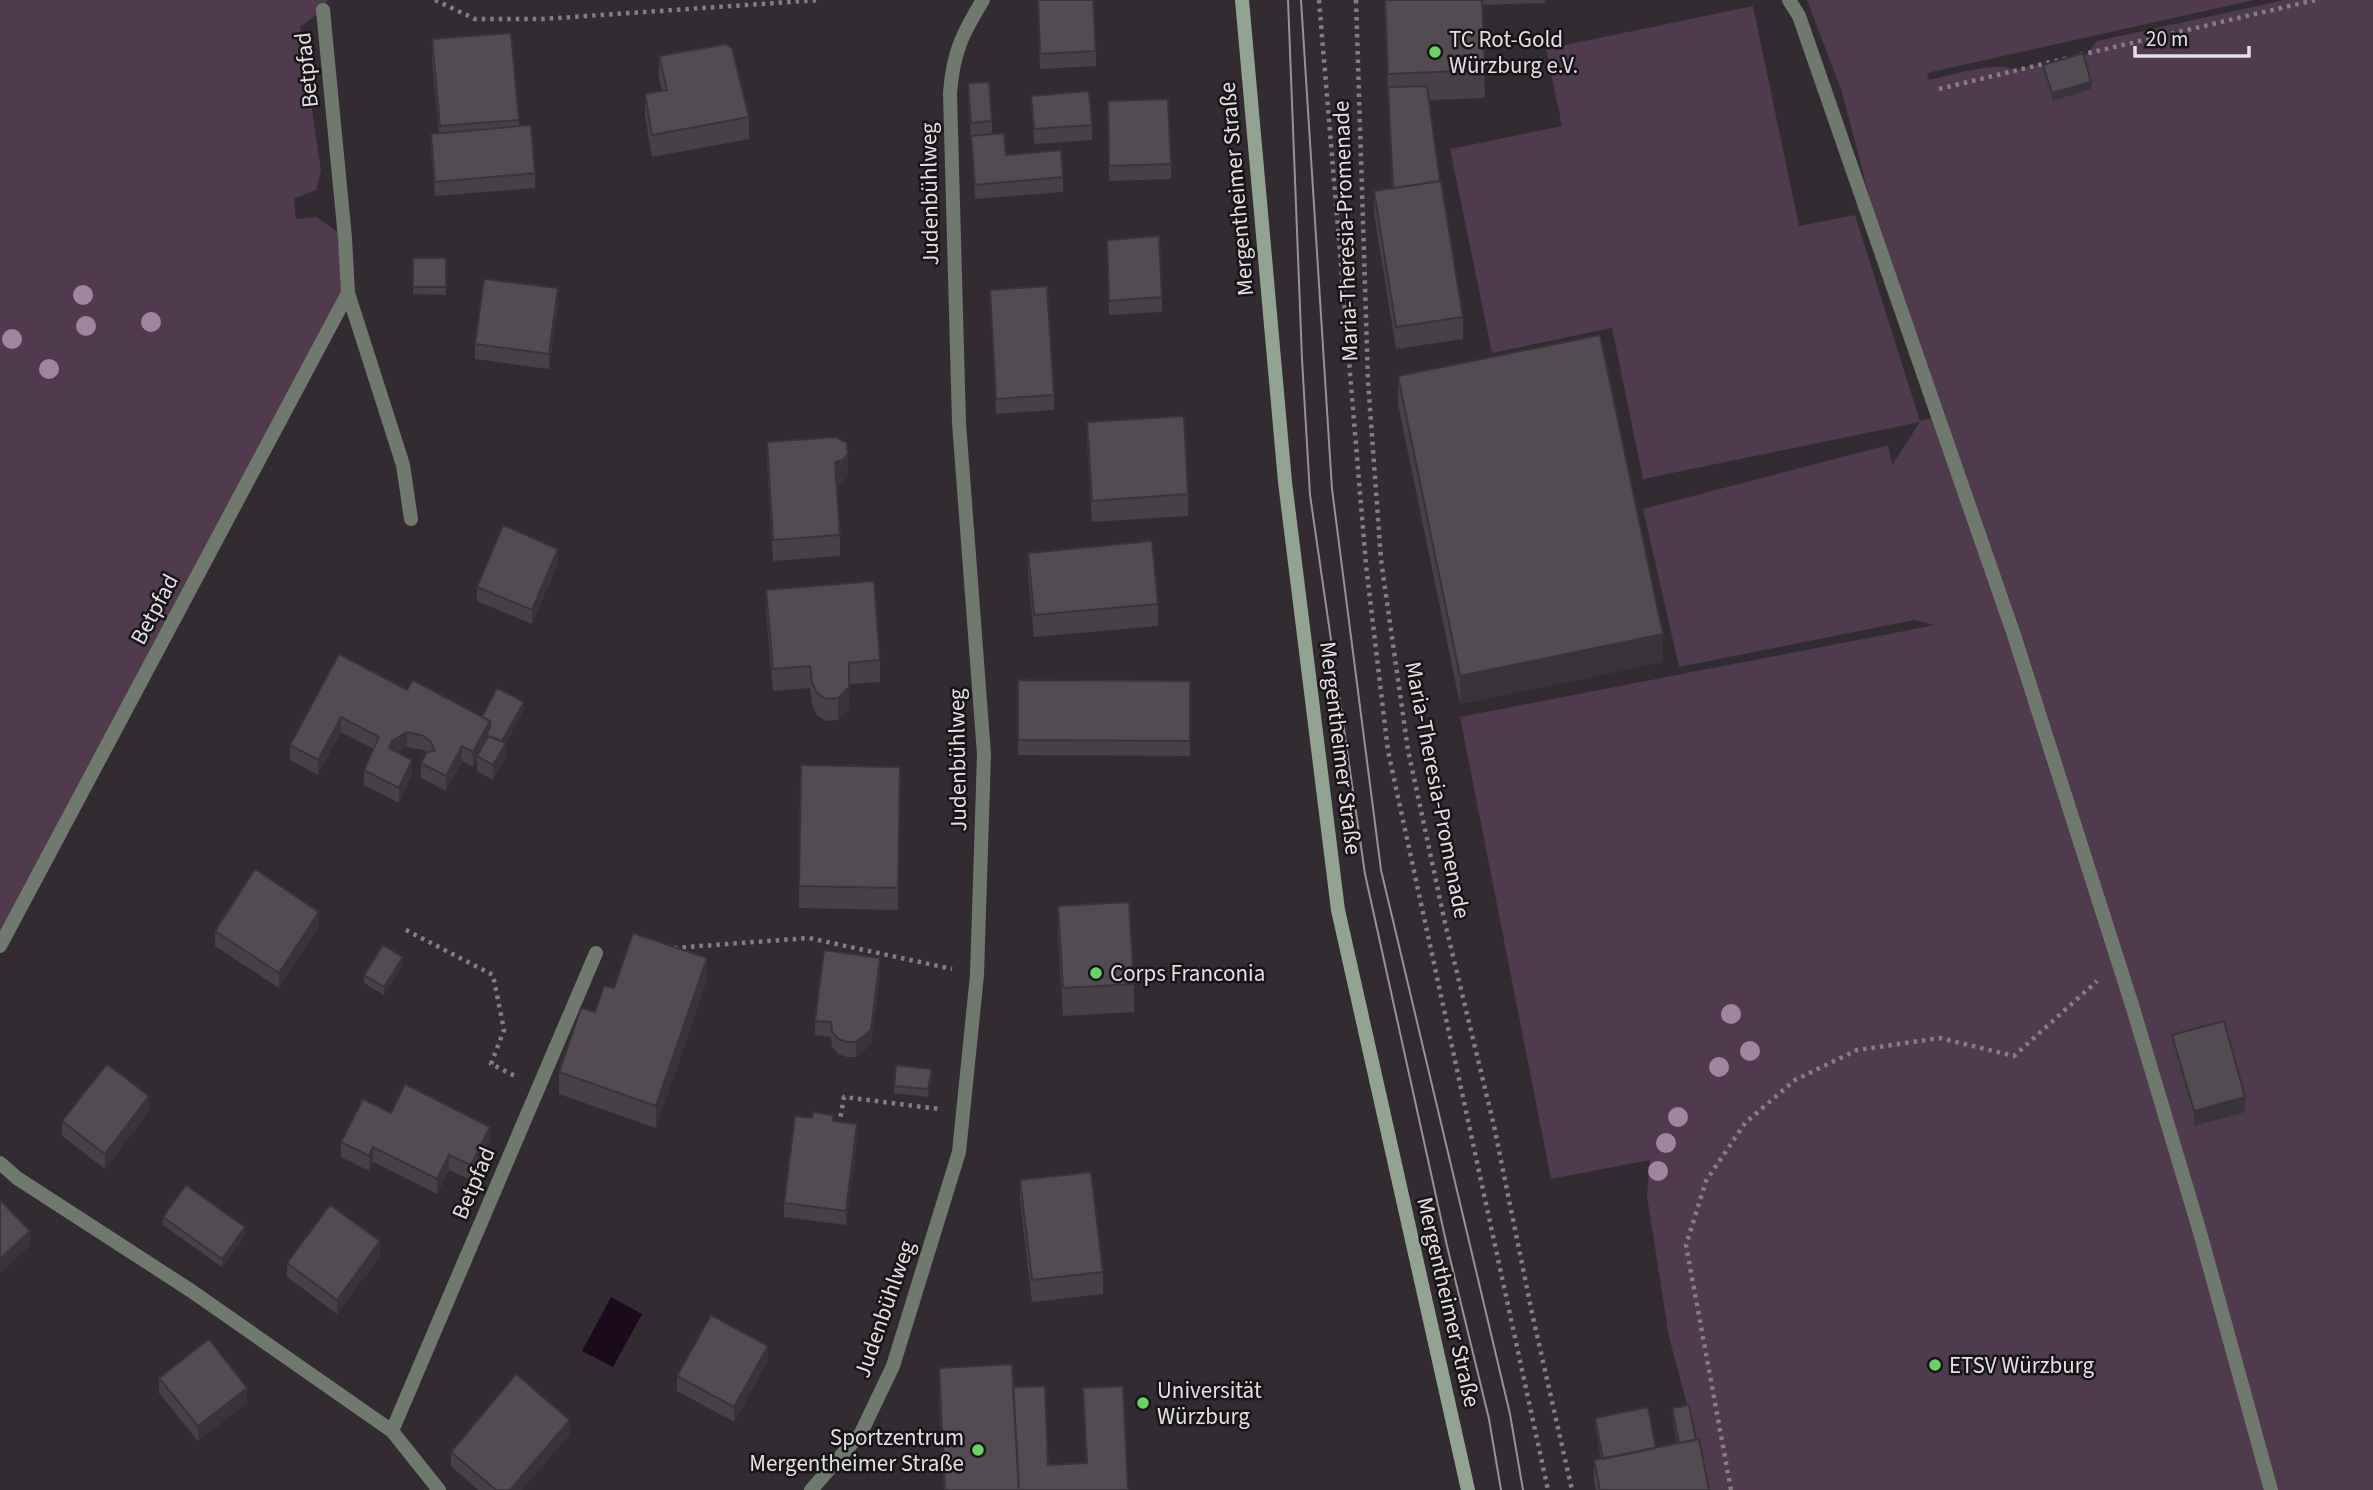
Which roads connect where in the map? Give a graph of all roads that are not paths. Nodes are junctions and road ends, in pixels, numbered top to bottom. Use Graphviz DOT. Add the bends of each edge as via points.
graph roads {
  1 [pos="983,0"];
  2 [pos="1242,0"];
  3 [pos="1789,0"];
  4 [pos="323,10"];
  5 [pos="348,293"];
  6 [pos="411,519"];
  7 [pos="0,946"];
  8 [pos="596,953"];
  9 [pos="0,1163"];
  10 [pos="392,1431"];
  11 [pos="439,1490"];
  12 [pos="811,1490"];
  13 [pos="1468,1490"];
  14 [pos="2271,1490"];
  1 -- 12 [label="street, Judenbühlweg" via="959,43 950,93 959,423 984,754 977,975 959,1152 893,1366 862,1433"];
  2 -- 13 [label="main road, Mergentheimer Straße" via="1285,482 1338,910"];
  3 -- 14 [label="street" via="1799,16 2014,635 2132,1005"];
  4 -- 5 [label="street, Betpfad"];
  5 -- 6 [label="street, Betpfad" via="403,465"];
  5 -- 7 [label="street, Betpfad"];
  8 -- 10 [label="street, Betpfad"];
  9 -- 10 [label="street"];
  10 -- 11 [label="street"];
}
